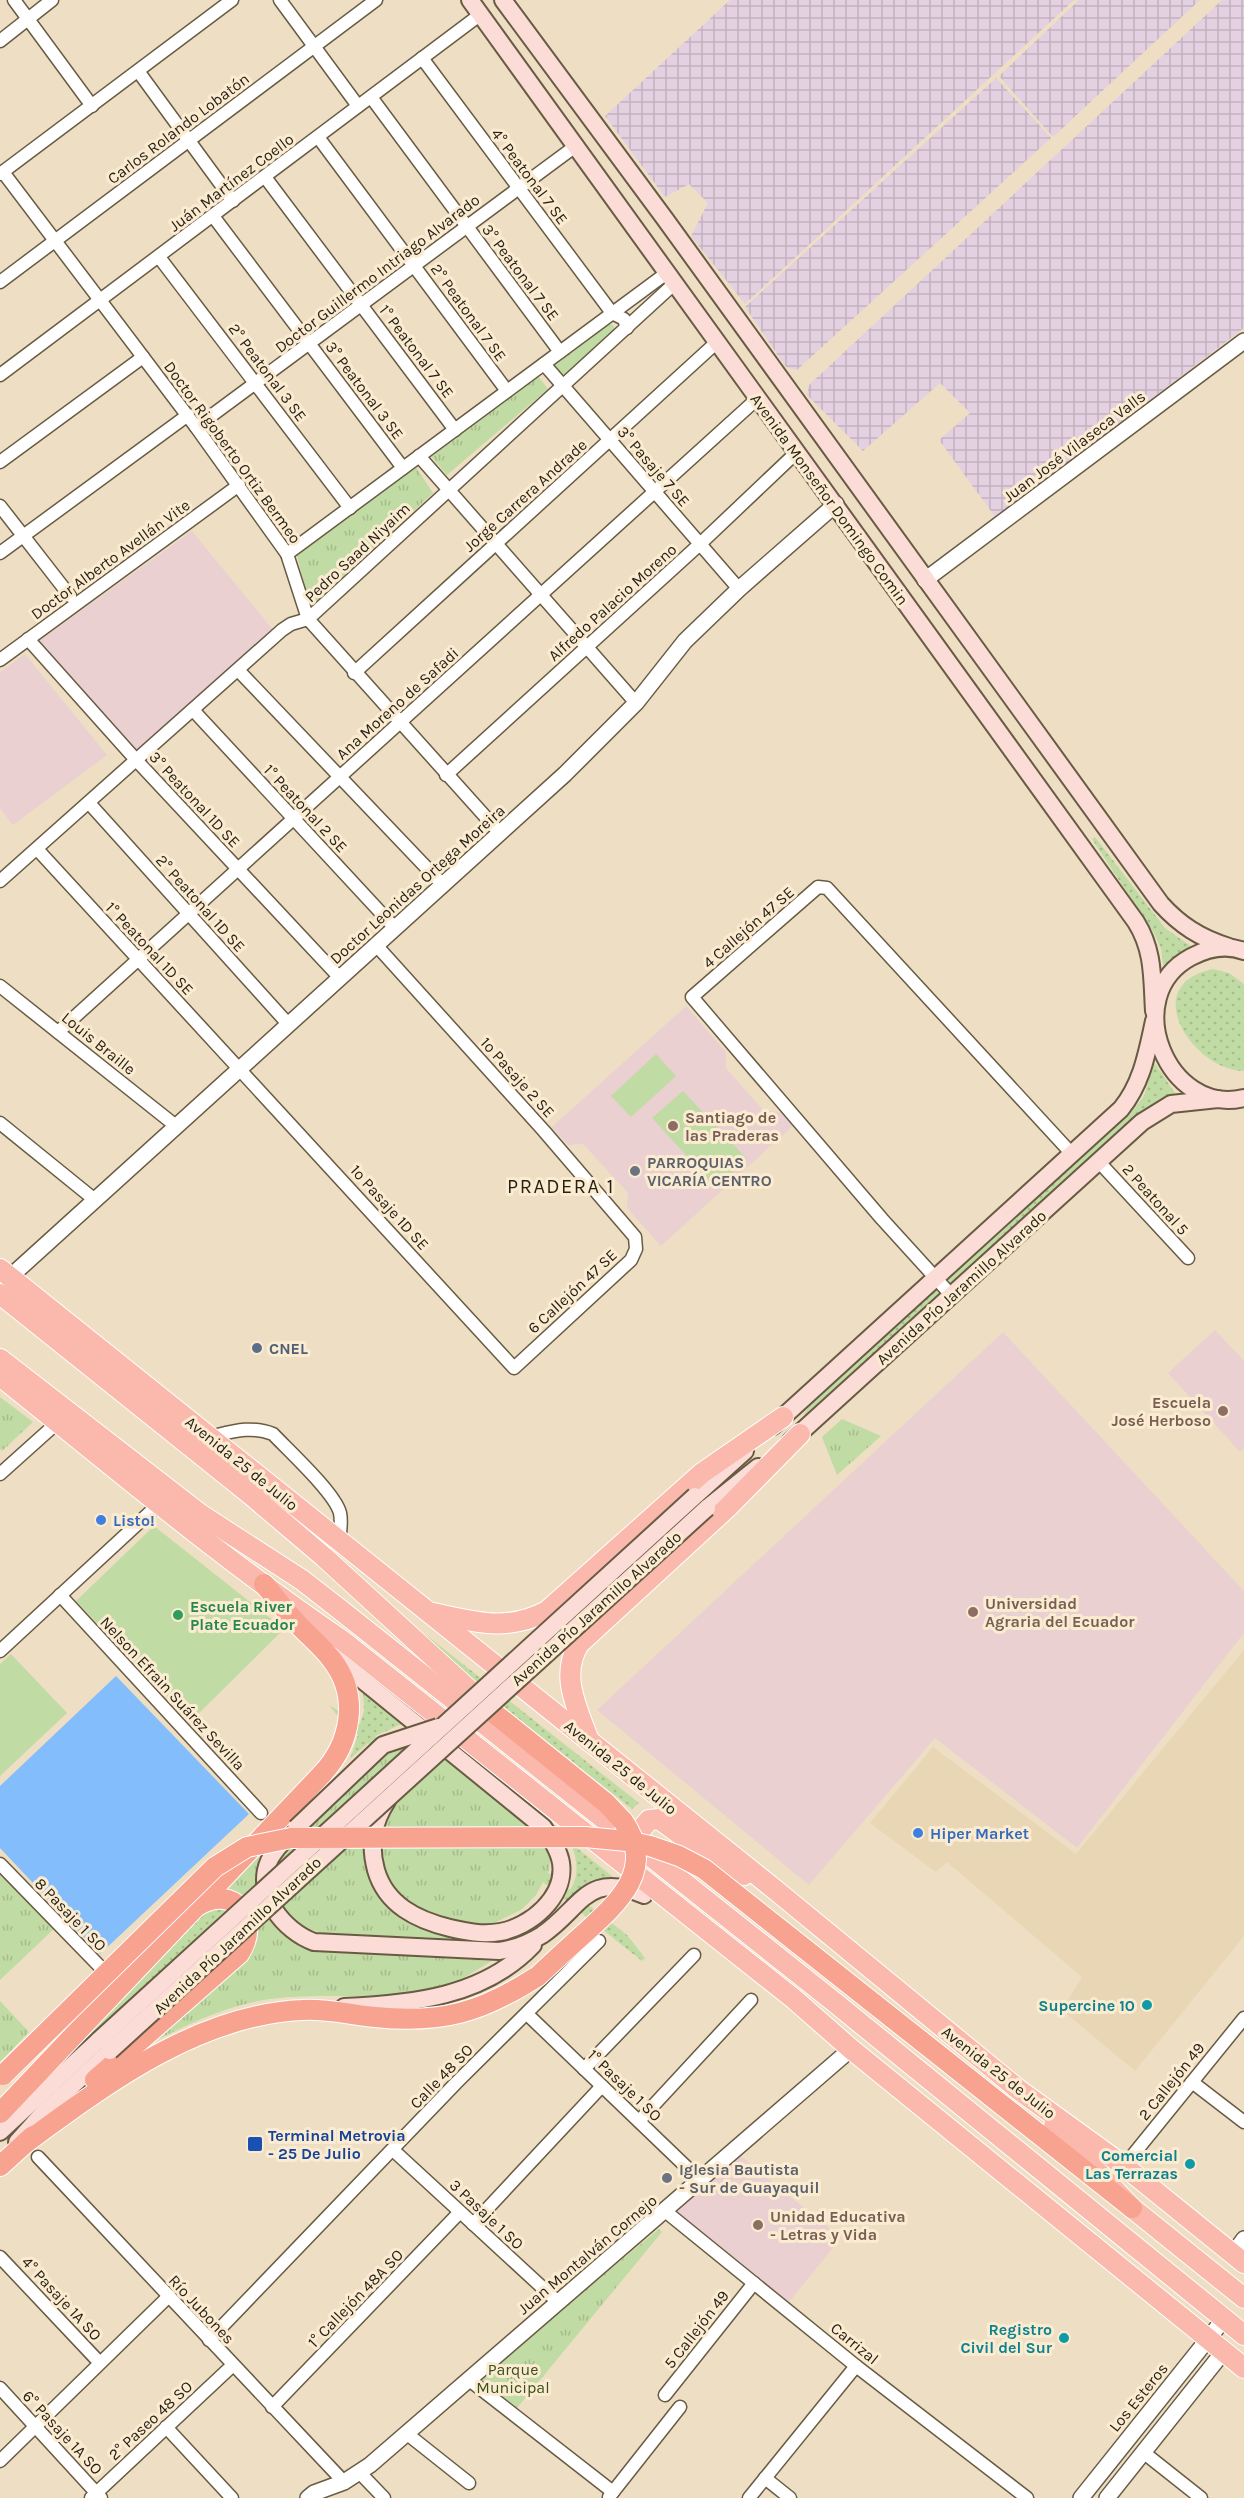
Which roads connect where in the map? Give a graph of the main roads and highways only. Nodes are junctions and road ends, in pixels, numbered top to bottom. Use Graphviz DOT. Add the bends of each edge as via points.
graph roads {
  1 [pos="470,0"];
  2 [pos="503,0"];
  3 [pos="1239,949"];
  4 [pos="1154,1016"];
  5 [pos="1218,1099"];
  6 [pos="1241,1100"];
  7 [pos="5,1273"];
  8 [pos="0,1294"];
  9 [pos="0,1359"];
  10 [pos="0,1376"];
  11 [pos="783,1417"];
  12 [pos="800,1434"];
  13 [pos="251,1495"];
  14 [pos="701,1502"];
  15 [pos="200,1514"];
  16 [pos="339,1541"];
  17 [pos="264,1584"];
  18 [pos="428,1612"];
  19 [pos="319,1645"];
  20 [pos="496,1714"];
  21 [pos="449,1720"];
  22 [pos="589,1741"];
  23 [pos="393,1792"];
  24 [pos="672,1873"];
  25 [pos="773,1888"];
  26 [pos="644,1895"];
  27 [pos="190,1911"];
  28 [pos="684,1912"];
  29 [pos="543,1934"];
  30 [pos="794,1999"];
  31 [pos="304,2010"];
  32 [pos="105,2045"];
  33 [pos="2,2077"];
  34 [pos="1019,2090"];
  35 [pos="0,2112"];
  36 [pos="0,2132"];
  37 [pos="31,2150"];
  38 [pos="0,2161"];
  39 [pos="990,2162"];
  40 [pos="0,2166"];
  41 [pos="1132,2208"];
  42 [pos="1105,2222"];
  43 [pos="1176,2244"];
  44 [pos="1240,2252"];
  45 [pos="1244,2277"];
  46 [pos="1244,2298"];
  47 [pos="1232,2318"];
  48 [pos="1244,2335"];
  49 [pos="1244,2347"];
  50 [pos="1244,2368"];
  1 -- 4 [label="main road, Avenida Monseñor Domingo Comin" via="1136,922 1151,957"];
  2 -- 3 [label="main road, Avenida Monseñor Domingo Comin" via="1161,904 1184,927"];
  3 -- 4 [label="main road" via="1202,951 1176,968 1159,994"];
  4 -- 5 [label="main road" via="1161,1051 1174,1070 1190,1086"];
  4 -- 11 [label="main road, Avenida Pío Jaramillo Alvarado" via="1140,1079 1122,1109"];
  5 -- 6 [label="main road"];
  5 -- 12 [label="main road, Avenida Pío Jaramillo Alvarado" via="1164,1107 1142,1122"];
  7 -- 16 [label="main road, Avenida 25 de Julio"];
  8 -- 13 [label="main road, Avenida 25 de Julio"];
  9 -- 15 [label="main road"];
  10 -- 17 [label="main road"];
  11 -- 14 [label="main road, Avenida Pío Jaramillo Alvarado"];
  11 -- 18 [label="main road" via="702,1473 547,1611 522,1622 502,1625"];
  12 -- 14 [label="main road, Avenida Pío Jaramillo Alvarado"];
  12 -- 22 [label="main road" via="728,1507 579,1644 571,1660 569,1678"];
  13 -- 16 [label="main road"];
  13 -- 20 [label="main road, Avenida 25 de Julio"];
  14 -- 21 [label="main road, Avenida Pío Jaramillo Alvarado, bridge"];
  14 -- 23 [label="main road, Avenida Pío Jaramillo Alvarado, bridge"];
  15 -- 17 [label="main road"];
  15 -- 24 [label="main road" via="302,1580"];
  16 -- 18 [label="main road, Avenida 25 de Julio"];
  17 -- 19 [label="highway"];
  17 -- 28 [label="main road" via="343,1641"];
  18 -- 22 [label="main road, Avenida 25 de Julio"];
  19 -- 23 [label="main road, bridge" via="543,1827 558,1850 561,1863 560,1884 555,1893 527,1921 490,1933 432,1923 406,1911 382,1885 372,1853 375,1822"];
  19 -- 27 [label="highway" via="345,1683 349,1722 341,1749 322,1774"];
  20 -- 31 [label="highway, bridge" via="614,1810 632,1838 636,1856 621,1899 538,1976 489,2003 449,2017 401,2019"];
  21 -- 29 [label="main road, bridge" via="434,1729 383,1745 296,1828 268,1861 265,1881 278,1918 299,1937 328,1944 499,1952"];
  21 -- 32 [label="main road, Avenida Pío Jaramillo Alvarado, bridge"];
  22 -- 25 [label="main road, Avenida 25 de Julio"];
  23 -- 32 [label="main road, Avenida Pío Jaramillo Alvarado, bridge"];
  24 -- 25 [label="main road" via="640,1837 641,1827 649,1820 663,1822 719,1863"];
  24 -- 30 [label="main road"];
  24 -- 42 [label="main road"];
  25 -- 34 [label="main road, Avenida 25 de Julio"];
  26 -- 28 [label="main road"];
  26 -- 29 [label="main road" via="619,1886 599,1888 583,1897"];
  27 -- 35 [label="highway"];
  27 -- 37 [label="highway" via="214,1899 222,1898 236,1905 244,1913 249,1928 239,1954"];
  28 -- 30 [label="main road"];
  29 -- 31 [label="main road" via="516,1960 462,1990 423,2000"];
  30 -- 39 [label="main road"];
  31 -- 37 [label="highway" via="243,2020 158,2055 104,2086"];
  32 -- 36 [label="main road, Avenida Pío Jaramillo Alvarado"];
  32 -- 38 [label="main road, Avenida Pío Jaramillo Alvarado"];
  33 -- 41 [label="highway, bridge" via="215,1867 248,1848 291,1838 585,1837 627,1841 666,1851 719,1879"];
  34 -- 41 [label="main road"];
  34 -- 44 [label="main road, Avenida 25 de Julio"];
  37 -- 40 [label="highway"];
  39 -- 42 [label="main road"];
  39 -- 50 [label="main road"];
  41 -- 43 [label="main road"];
  42 -- 47 [label="main road"];
  43 -- 45 [label="main road"];
  43 -- 46 [label="main road"];
  47 -- 48 [label="main road"];
  47 -- 49 [label="main road"];
}
